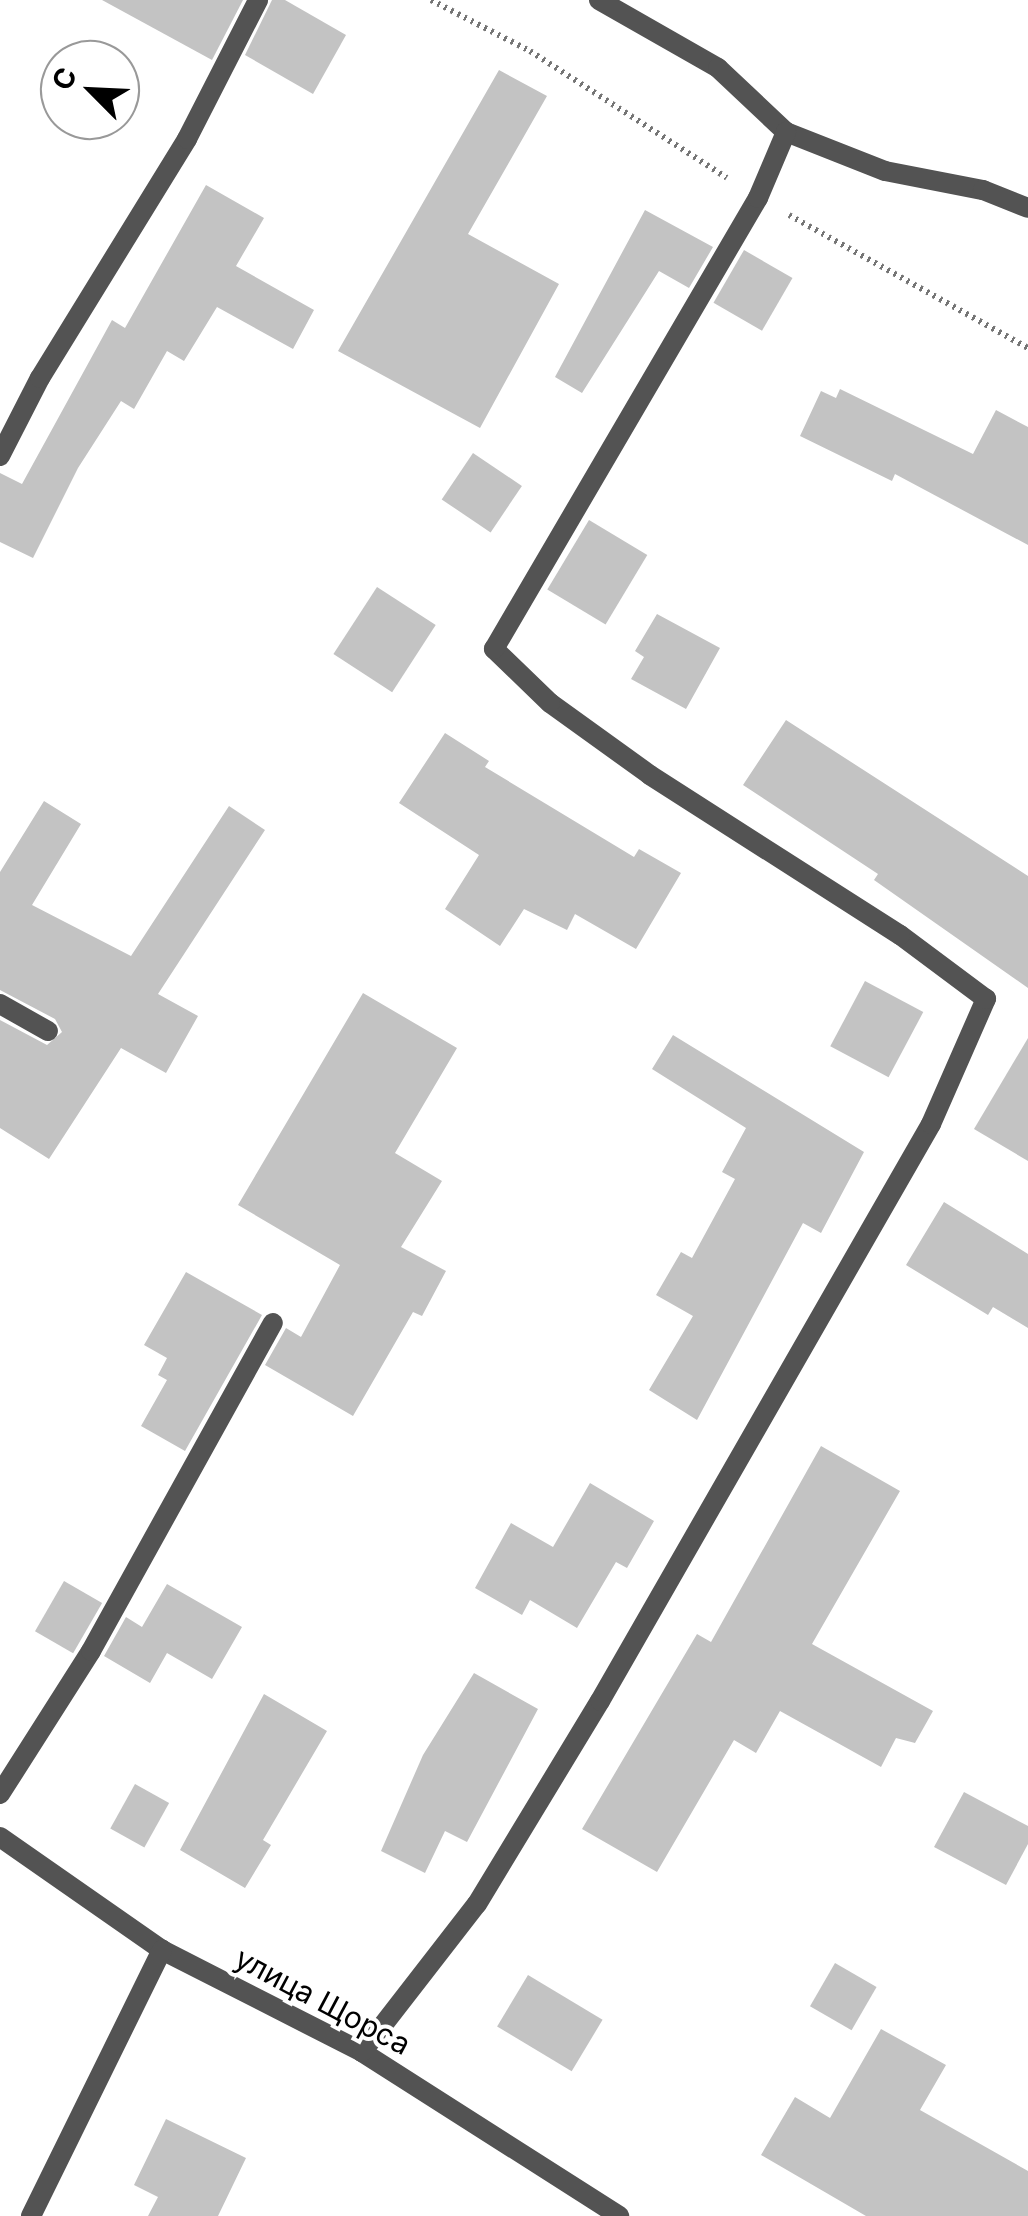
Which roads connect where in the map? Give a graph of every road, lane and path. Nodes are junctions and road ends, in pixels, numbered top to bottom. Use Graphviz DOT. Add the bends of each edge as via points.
graph roads {
  1 [pos="258,0"];
  2 [pos="599,0"];
  3 [pos="786,132"];
  4 [pos="1028,208"];
  5 [pos="0,456"];
  6 [pos="0,1004"];
  7 [pos="48,1032"];
  8 [pos="273,1322"];
  9 [pos="0,1794"];
  10 [pos="0,1837"];
  11 [pos="162,1950"];
  12 [pos="362,2052"];
  13 [pos="32,2216"];
  14 [pos="619,2216"];
  1 -- 5 [label="street" via="187,139 40,378"];
  2 -- 3 [label="street" via="718,68"];
  3 -- 4 [label="street" via="884,171 983,190"];
  3 -- 12 [label="street" via="758,198 494,649 550,704 900,934 986,999 931,1124 600,1701 478,1904"];
  6 -- 7 [label="street"];
  8 -- 9 [label="street" via="91,1651"];
  10 -- 11 [label="street, улица Щорса"];
  11 -- 12 [label="street, улица Щорса"];
  11 -- 13 [label="street"];
  12 -- 14 [label="street, улица Щорса"];
}
